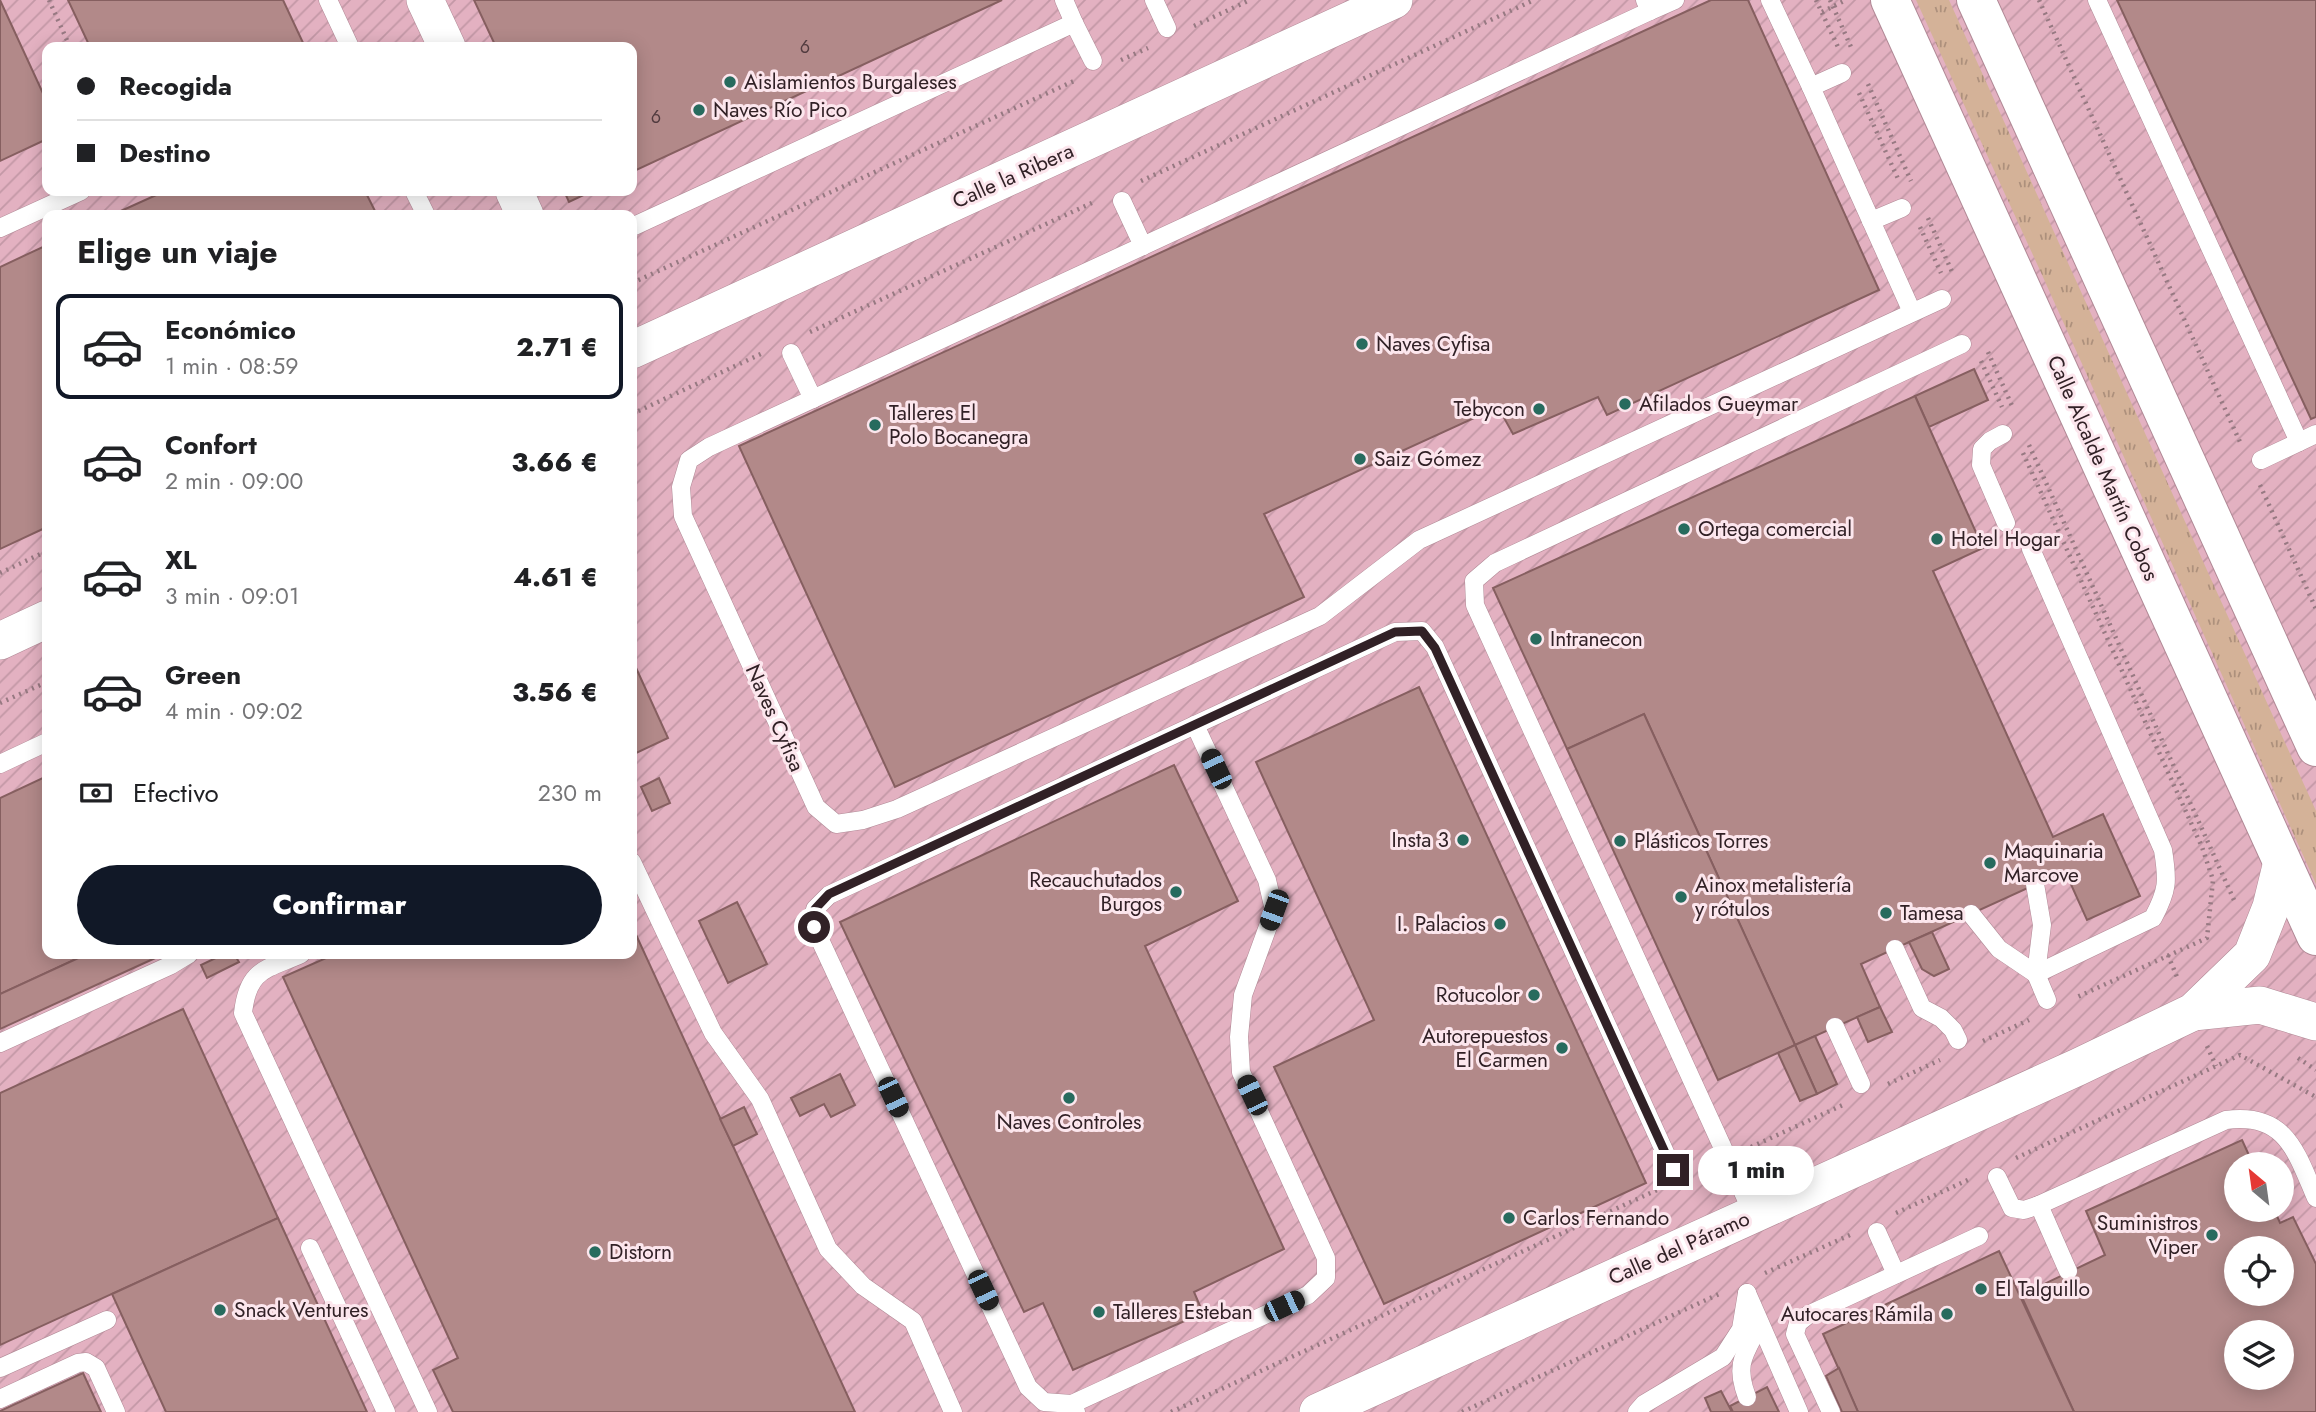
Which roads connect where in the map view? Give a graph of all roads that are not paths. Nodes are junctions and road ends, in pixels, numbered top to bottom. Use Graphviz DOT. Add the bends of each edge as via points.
graph roads {
  1 [pos="328,0"];
  2 [pos="425,0"];
  3 [pos="1064,0"];
  4 [pos="1154,0"];
  5 [pos="1394,0"];
  6 [pos="1675,0"];
  7 [pos="1770,0"];
  8 [pos="1891,0"];
  9 [pos="1976,0"];
  10 [pos="2097,0"];
  11 [pos="1648,5"];
  12 [pos="1074,23"];
  13 [pos="1169,34"];
  14 [pos="348,42"];
  15 [pos="445,42"];
  16 [pos="1096,67"];
  17 [pos="1847,71"];
  18 [pos="1811,87"];
  19 [pos="1119,194"];
  20 [pos="70,196"];
  21 [pos="1907,205"];
  22 [pos="1871,221"];
  23 [pos="637,225"];
  24 [pos="0,228"];
  25 [pos="1143,246"];
  26 [pos="1944,291"];
  27 [pos="1912,312"];
  28 [pos="788,346"];
  29 [pos="1969,347"];
  30 [pos="637,348"];
  31 [pos="813,399"];
  32 [pos="2010,431"];
  33 [pos="2316,435"];
  34 [pos="2299,442"];
  35 [pos="2254,463"];
  36 [pos="2006,523"];
  37 [pos="2031,549"];
  38 [pos="42,621"];
  39 [pos="0,640"];
  40 [pos="1195,725"];
  41 [pos="42,744"];
  42 [pos="2316,747"];
  43 [pos="0,764"];
  44 [pos="2282,862"];
  45 [pos="637,873"];
  46 [pos="2035,884"];
  47 [pos="1971,914"];
  48 [pos="2316,936"];
  49 [pos="1895,948"];
  50 [pos="181,959"];
  51 [pos="290,959"];
  52 [pos="2036,974"];
  53 [pos="2047,1000"];
  54 [pos="2193,1012"];
  55 [pos="2316,1021"];
  56 [pos="1835,1027"];
  57 [pos="1958,1040"];
  58 [pos="0,1044"];
  59 [pos="1861,1084"];
  60 [pos="1997,1177"];
  61 [pos="1669,1178"];
  62 [pos="2312,1179"];
  63 [pos="2316,1198"];
  64 [pos="2039,1205"];
  65 [pos="1754,1214"];
  66 [pos="1877,1232"];
  67 [pos="1979,1236"];
  68 [pos="310,1248"];
  69 [pos="2068,1271"];
  70 [pos="1896,1274"];
  71 [pos="107,1320"];
  72 [pos="1760,1324"];
  73 [pos="0,1368"];
  74 [pos="1747,1397"];
  75 [pos="0,1399"];
  76 [pos="1074,1408"];
  77 [pos="116,1412"];
  78 [pos="386,1412"];
  79 [pos="428,1412"];
  80 [pos="953,1412"];
  81 [pos="1318,1412"];
  82 [pos="1637,1412"];
  83 [pos="1799,1412"];
  84 [pos="1831,1412"];
  1 -- 14 [label="lane"];
  2 -- 15 [label="street"];
  3 -- 12 [label="lane"];
  4 -- 13 [label="lane"];
  5 -- 30 [label="street, Calle la Ribera"];
  6 -- 11 [label="lane, Naves Cyfisa"];
  7 -- 18 [label="lane"];
  8 -- 44 [label="main road, Calle Alcalde Martín Cobos"];
  9 -- 42 [label="main road"];
  10 -- 34 [label="lane"];
  11 -- 25 [label="lane, Naves Cyfisa"];
  12 -- 16 [label="lane"];
  12 -- 23 [label="lane"];
  17 -- 18 [label="lane"];
  18 -- 22 [label="lane"];
  19 -- 25 [label="lane"];
  20 -- 24 [label="lane"];
  21 -- 22 [label="lane"];
  22 -- 27 [label="lane"];
  25 -- 31 [label="lane, Naves Cyfisa"];
  26 -- 27 [label="lane, Naves Cyfisa"];
  27 -- 31 [label="lane, Naves Cyfisa" via="1419,540 1320,616 898,809 836,824 816,807 683,516 681,487 689,460"];
  28 -- 31 [label="lane"];
  29 -- 65 [label="lane" via="1495,563 1474,581 1475,606"];
  32 -- 36 [label="lane" via="1982,449 1981,465"];
  33 -- 34 [label="lane"];
  34 -- 35 [label="lane"];
  37 -- 52 [label="lane" via="2163,850 2168,879 2153,918"];
  38 -- 39 [label="street"];
  40 -- 61 [label="lane" via="1395,632 1422,631 1435,648"];
  40 -- 76 [label="lane" via="1267,880 1274,910 1242,995 1241,1072 1326,1258 1326,1278 1308,1295"];
  40 -- 76 [label="lane" via="829,894 815,909 814,927 1028,1387 1044,1402"];
  41 -- 43 [label="lane"];
  44 -- 48 [label="main road, Calle Alcalde Martín Cobos"];
  44 -- 54 [label="street, Calle del Páramo" via="2252,955"];
  45 -- 80 [label="lane" via="713,1033 760,1099 828,1249 863,1286 913,1321"];
  46 -- 52 [label="lane" via="2042,925"];
  47 -- 52 [label="lane" via="1999,948"];
  49 -- 57 [label="lane" via="1922,1009 1941,1018"];
  50 -- 58 [label="lane"];
  51 -- 79 [label="lane" via="256,975 245,994 243,1013"];
  52 -- 53 [label="lane"];
  54 -- 55 [label="street, Calle del Páramo" via="2260,1005"];
  54 -- 65 [label="street, Calle del Páramo"];
  56 -- 59 [label="lane"];
  60 -- 64 [label="lane" via="2012,1208"];
  62 -- 63 [label="lane"];
  62 -- 64 [label="lane" via="2292,1144 2267,1124 2246,1117 2226,1119"];
  64 -- 69 [label="lane"];
  65 -- 81 [label="street, Calle del Páramo"];
  66 -- 70 [label="lane"];
  67 -- 70 [label="lane"];
  68 -- 78 [label="lane"];
  70 -- 84 [label="lane" via="1798,1322 1795,1334"];
  71 -- 73 [label="lane"];
  72 -- 74 [label="lane" via="1739,1371"];
  72 -- 82 [label="lane" via="1747,1293 1741,1329 1723,1357"];
  72 -- 83 [label="lane"];
  75 -- 77 [label="lane" via="86,1362 96,1368"];
}
